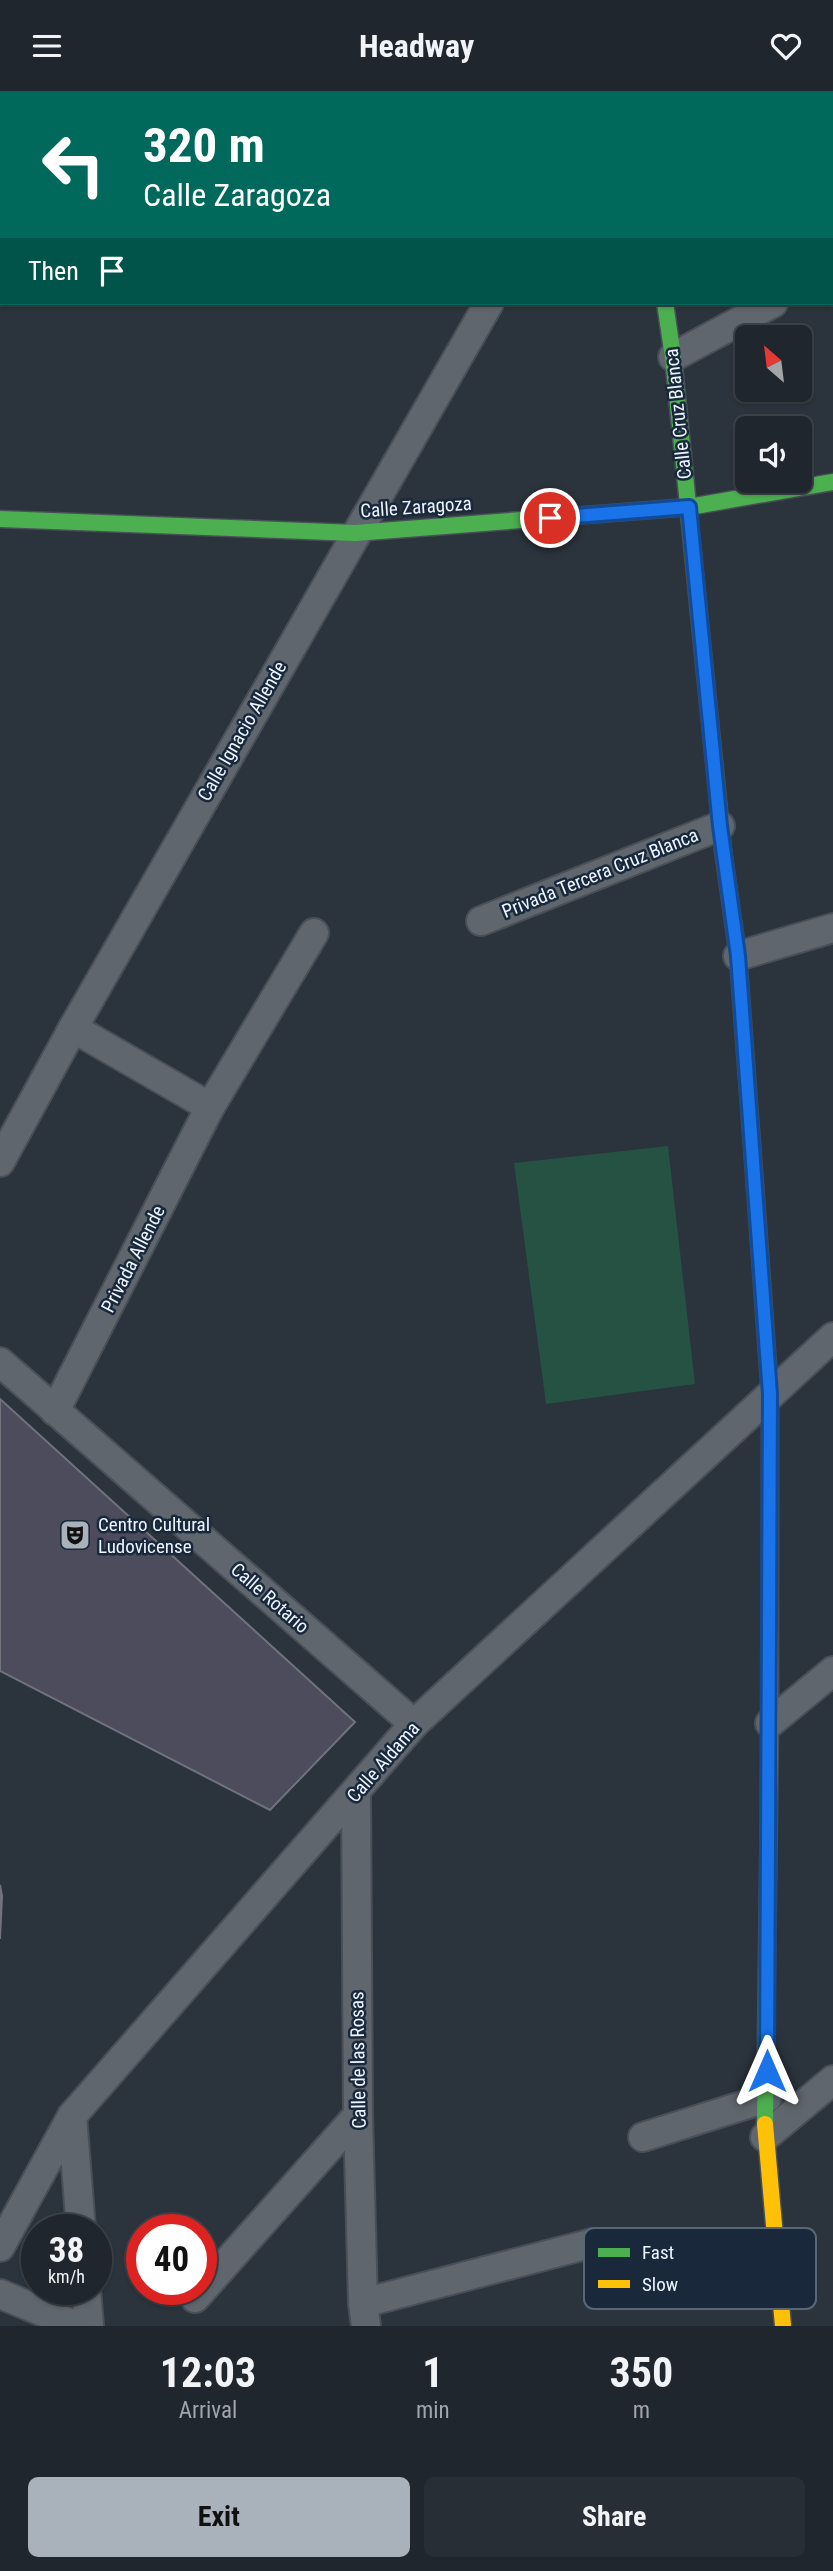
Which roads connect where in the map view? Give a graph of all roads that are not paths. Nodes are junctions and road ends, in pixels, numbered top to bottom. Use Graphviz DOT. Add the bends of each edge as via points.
graph roads {
  1 [pos="488,305"];
  2 [pos="665,305"];
  3 [pos="769,305"];
  4 [pos="673,357"];
  5 [pos="833,482"];
  6 [pos="689,507"];
  7 [pos="0,519"];
  8 [pos="355,533"];
  9 [pos="720,826"];
  10 [pos="481,921"];
  11 [pos="833,928"];
  12 [pos="314,933"];
  13 [pos="738,956"];
  14 [pos="73,1028"];
  15 [pos="210,1107"];
  16 [pos="0,1162"];
  17 [pos="833,1337"];
  18 [pos="0,1362"];
  19 [pos="770,1394"];
  20 [pos="55,1411"];
  21 [pos="833,1671"];
  22 [pos="770,1723"];
  23 [pos="414,1724"];
  24 [pos="356,1793"];
  25 [pos="833,2080"];
  26 [pos="767,2098"];
  27 [pos="358,2115"];
  28 [pos="72,2116"];
  29 [pos="643,2137"];
  30 [pos="765,2137"];
  31 [pos="80,2214"];
  32 [pos="774,2228"];
  33 [pos="584,2245"];
  34 [pos="0,2247"];
  35 [pos="217,2273"];
  36 [pos="0,2294"];
  37 [pos="87,2305"];
  38 [pos="365,2314"];
  39 [pos="77,2326"];
  40 [pos="89,2326"];
  1 -- 8 [label="street, Calle Ignacio Allende"];
  2 -- 4 [label="street, Calle Cruz Blanca"];
  3 -- 4 [label="street"];
  4 -- 6 [label="street, Calle Cruz Blanca"];
  5 -- 6 [label="street, Calle Zaragoza"];
  6 -- 8 [label="street, Calle Zaragoza"];
  6 -- 9 [label="street, Calle Cruz Blanca"];
  7 -- 8 [label="street, Calle Zaragoza"];
  8 -- 14 [label="street, Calle Ignacio Allende"];
  9 -- 10 [label="street, Privada Tercera Cruz Blanca"];
  9 -- 13 [label="street, Calle Cruz Blanca"];
  11 -- 13 [label="street"];
  12 -- 15 [label="street, Privada Allende"];
  13 -- 19 [label="street, Calle Cruz Blanca"];
  14 -- 15 [label="street"];
  14 -- 16 [label="street, Calle Ignacio Allende"];
  15 -- 20 [label="street, Privada Allende"];
  17 -- 19 [label="street, Calle Aldama"];
  18 -- 20 [label="street, Calle Rotario"];
  19 -- 22 [label="street, Calle Cruz Blanca"];
  19 -- 23 [label="street, Calle Aldama"];
  20 -- 23 [label="street, Calle Rotario"];
  21 -- 22 [label="street"];
  22 -- 26 [label="street, Calle Cruz Blanca"];
  23 -- 24 [label="street, Calle Aldama"];
  24 -- 27 [label="street, Calle de las Rosas"];
  24 -- 28 [label="street, Calle Aldama"];
  25 -- 30 [label="street"];
  26 -- 29 [label="street"];
  26 -- 30 [label="street, Calle Cruz Blanca"];
  27 -- 35 [label="street"];
  27 -- 38 [label="street, Calle de las Rosas"];
  28 -- 31 [label="street"];
  28 -- 34 [label="street, Calle Aldama"];
  30 -- 32 [label="street, Calle Cruz Blanca"];
  33 -- 38 [label="street"];
  36 -- 39 [label="street"];
  37 -- 40 [label="street"];
}
